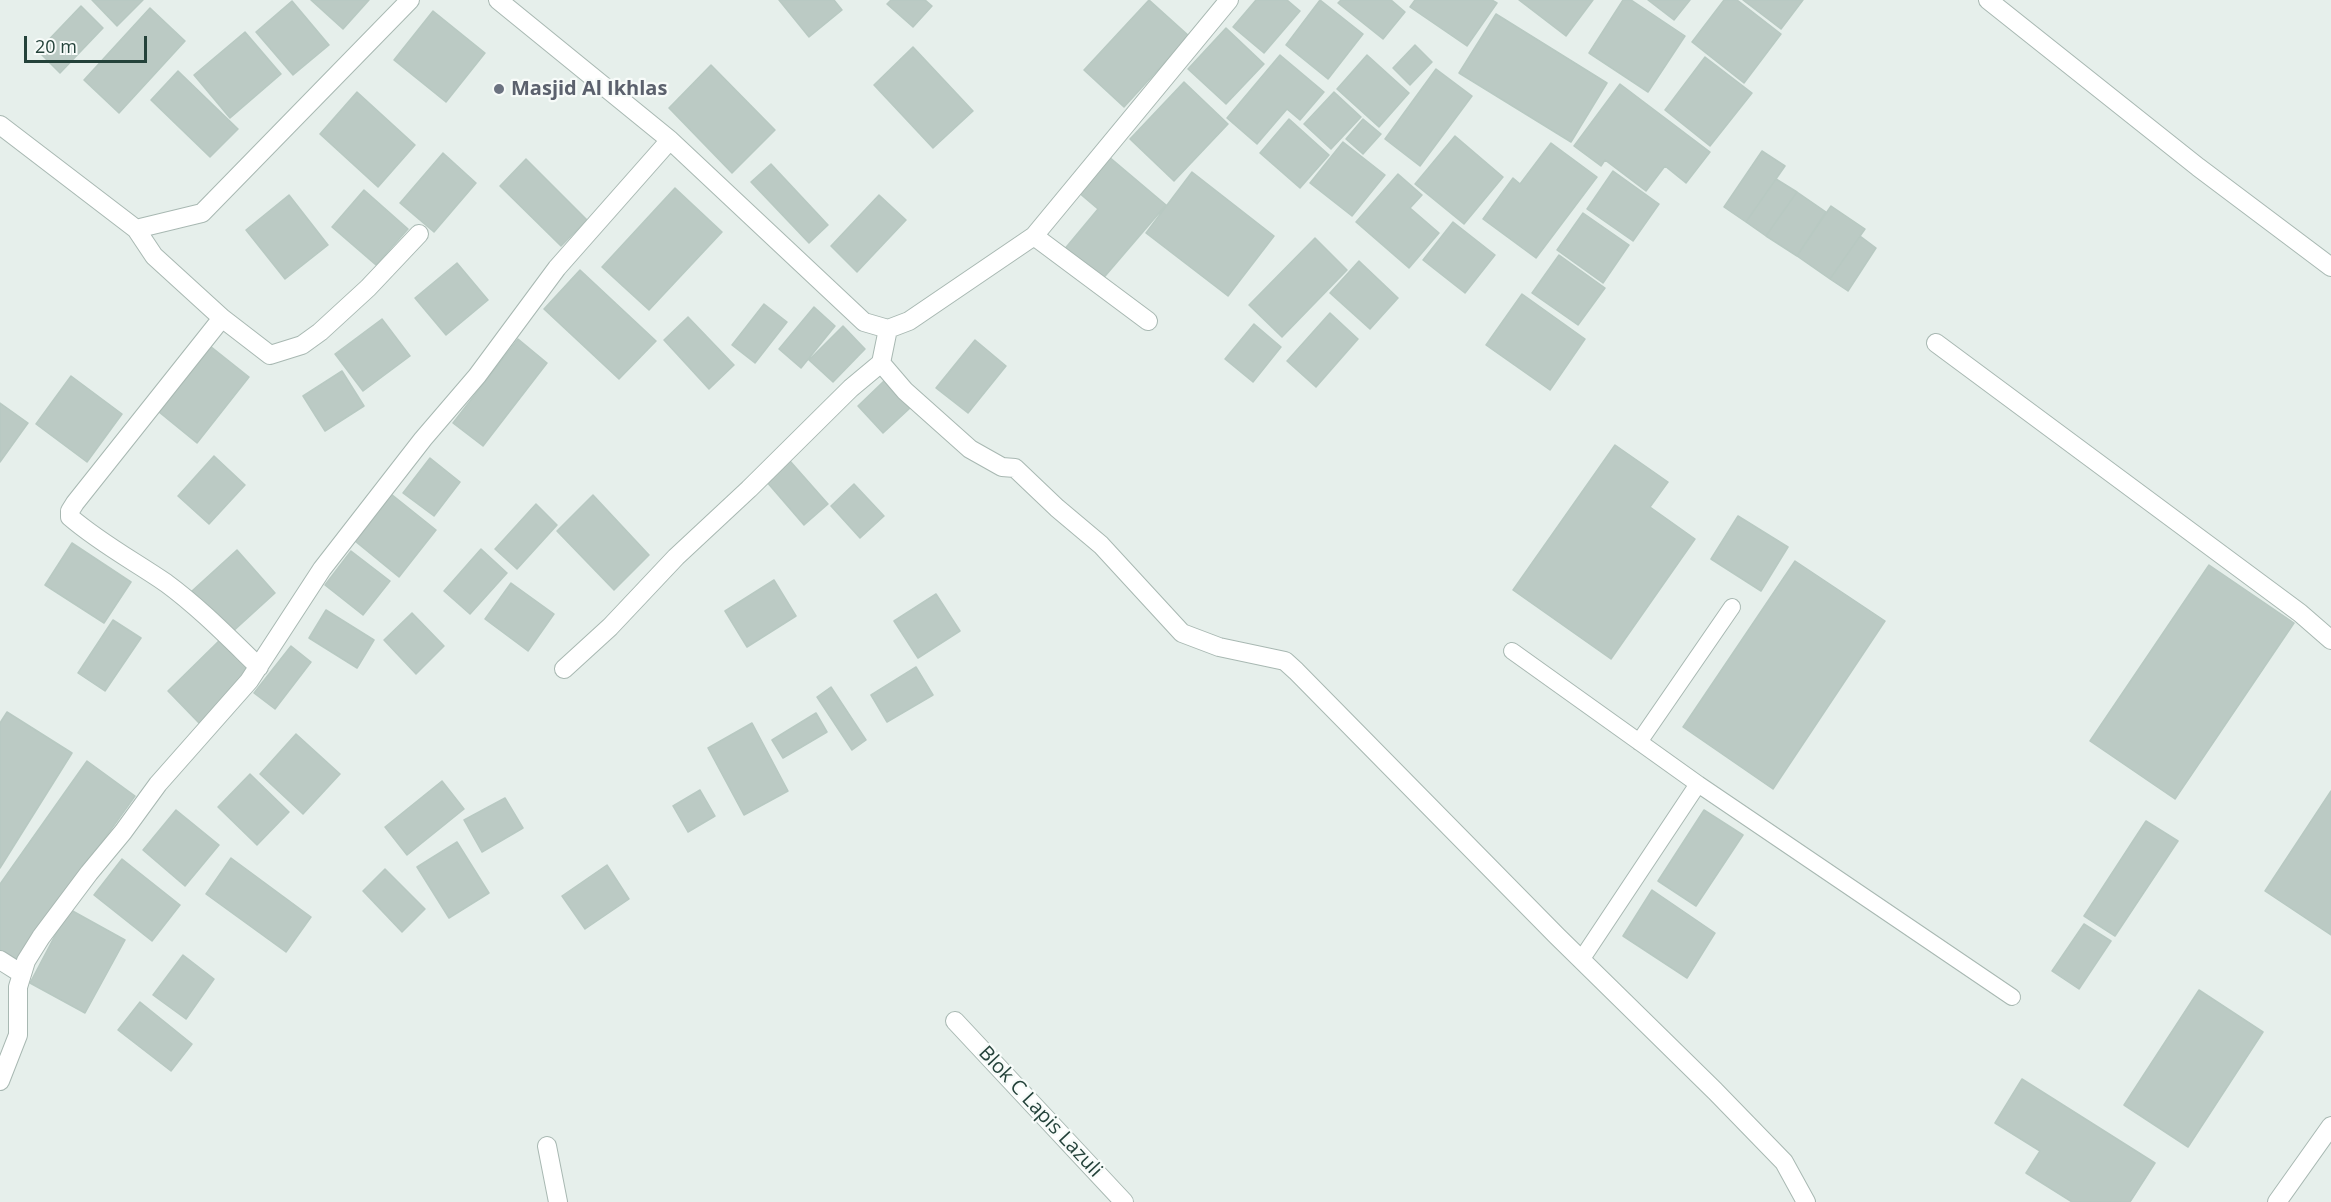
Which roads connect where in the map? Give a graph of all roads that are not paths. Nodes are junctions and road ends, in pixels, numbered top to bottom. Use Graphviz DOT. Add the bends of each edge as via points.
graph roads {
  1 [pos="410,0"];
  2 [pos="498,0"];
  3 [pos="1229,0"];
  4 [pos="1988,0"];
  5 [pos="0,125"];
  6 [pos="670,140"];
  7 [pos="136,229"];
  8 [pos="419,234"];
  9 [pos="1034,236"];
  10 [pos="2331,267"];
  11 [pos="222,318"];
  12 [pos="1148,321"];
  13 [pos="888,329"];
  14 [pos="1935,343"];
  15 [pos="881,363"];
  16 [pos="1732,607"];
  17 [pos="2331,640"];
  18 [pos="1512,651"];
  19 [pos="259,667"];
  20 [pos="564,669"];
  21 [pos="1639,742"];
  22 [pos="1698,784"];
  23 [pos="0,960"];
  24 [pos="1581,960"];
  25 [pos="22,974"];
  26 [pos="2012,998"];
  27 [pos="956,1021"];
  28 [pos="0,1081"];
  29 [pos="2331,1126"];
  30 [pos="548,1146"];
  31 [pos="558,1202"];
  32 [pos="1124,1202"];
  33 [pos="1806,1202"];
  34 [pos="2277,1202"];
  1 -- 7 [label="street" via="202,213"];
  2 -- 6 [label="street"];
  3 -- 9 [label="street"];
  4 -- 10 [label="street"];
  5 -- 7 [label="street"];
  6 -- 13 [label="street" via="864,322"];
  6 -- 19 [label="street" via="557,268 477,376 423,439 322,569"];
  7 -- 11 [label="street" via="154,256"];
  8 -- 11 [label="street" via="368,288 302,345 270,355"];
  9 -- 12 [label="street"];
  9 -- 13 [label="street" via="909,321"];
  11 -- 19 [label="street" via="75,503 70,517 166,584 217,625"];
  13 -- 15 [label="street"];
  14 -- 17 [label="street"];
  15 -- 20 [label="street"];
  15 -- 24 [label="street" via="905,391 970,449 1002,467 1015,468 1101,545 1182,633 1219,647 1285,661"];
  16 -- 21 [label="lane"];
  18 -- 21 [label="lane"];
  19 -- 25 [label="street" via="158,783 88,873 40,937"];
  21 -- 22 [label="lane"];
  22 -- 24 [label="lane"];
  22 -- 26 [label="lane"];
  23 -- 25 [label="street"];
  24 -- 33 [label="street" via="1784,1162"];
  25 -- 28 [label="street" via="18,987 18,1035"];
  27 -- 32 [label="street, Blok C Lapis Lazuli"];
  29 -- 34 [label="street"];
  30 -- 31 [label="street"];
}
